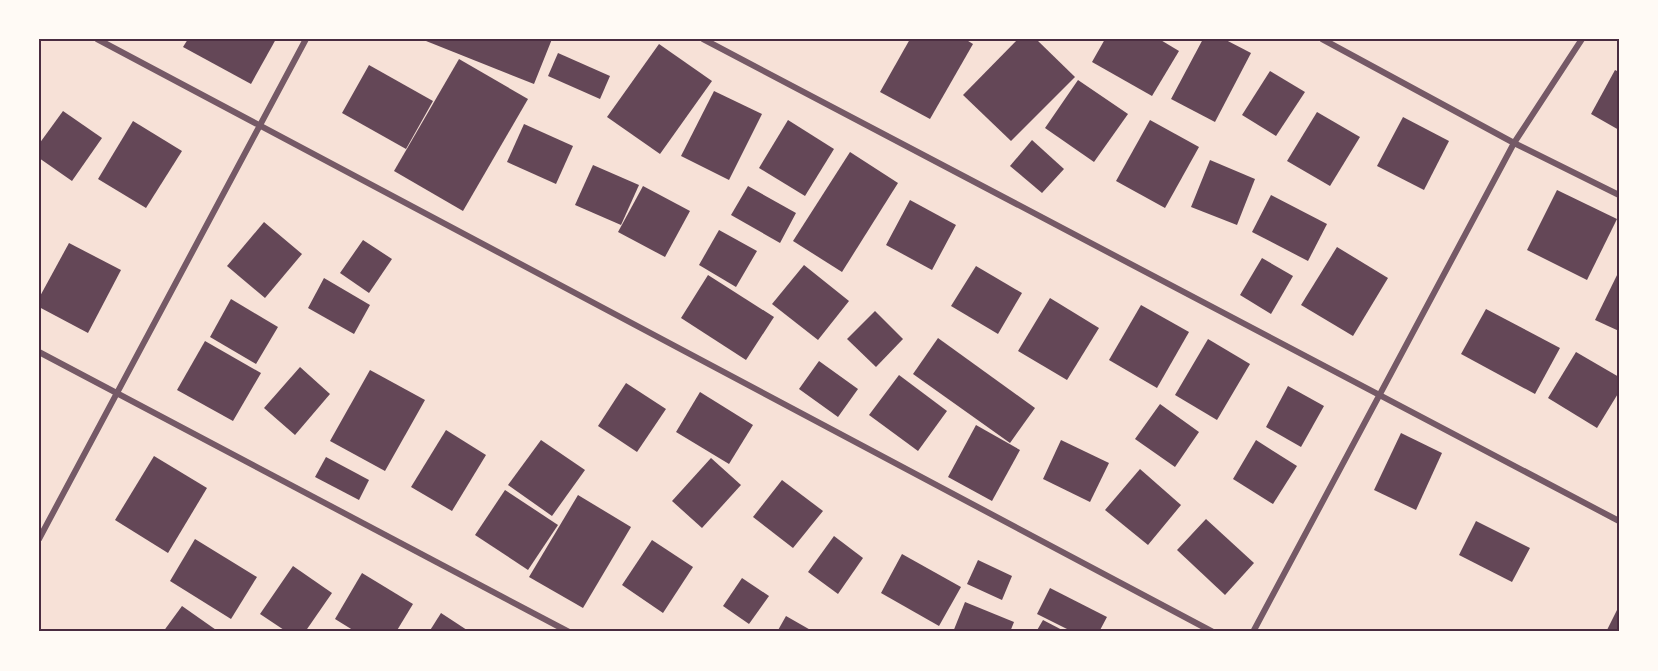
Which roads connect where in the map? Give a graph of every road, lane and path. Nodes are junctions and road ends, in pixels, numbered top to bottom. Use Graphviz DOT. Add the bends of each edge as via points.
graph roads {
  1 [pos="97,39"];
  2 [pos="306,39"];
  3 [pos="704,39"];
  4 [pos="1322,39"];
  5 [pos="1582,39"];
  6 [pos="260,126"];
  7 [pos="1514,143"];
  8 [pos="1619,195"];
  9 [pos="39,352"];
  10 [pos="117,393"];
  11 [pos="1379,396"];
  12 [pos="1619,521"];
  13 [pos="39,539"];
  14 [pos="569,632"];
  15 [pos="1213,632"];
  16 [pos="1253,632"];
  1 -- 6 [label="street"];
  2 -- 6 [label="street"];
  3 -- 11 [label="street"];
  4 -- 7 [label="street"];
  5 -- 7 [label="street"];
  6 -- 10 [label="street"];
  6 -- 15 [label="street"];
  7 -- 8 [label="street"];
  7 -- 11 [label="street"];
  9 -- 10 [label="street"];
  10 -- 13 [label="street"];
  10 -- 14 [label="street"];
  11 -- 12 [label="street"];
  11 -- 16 [label="street"];
}
